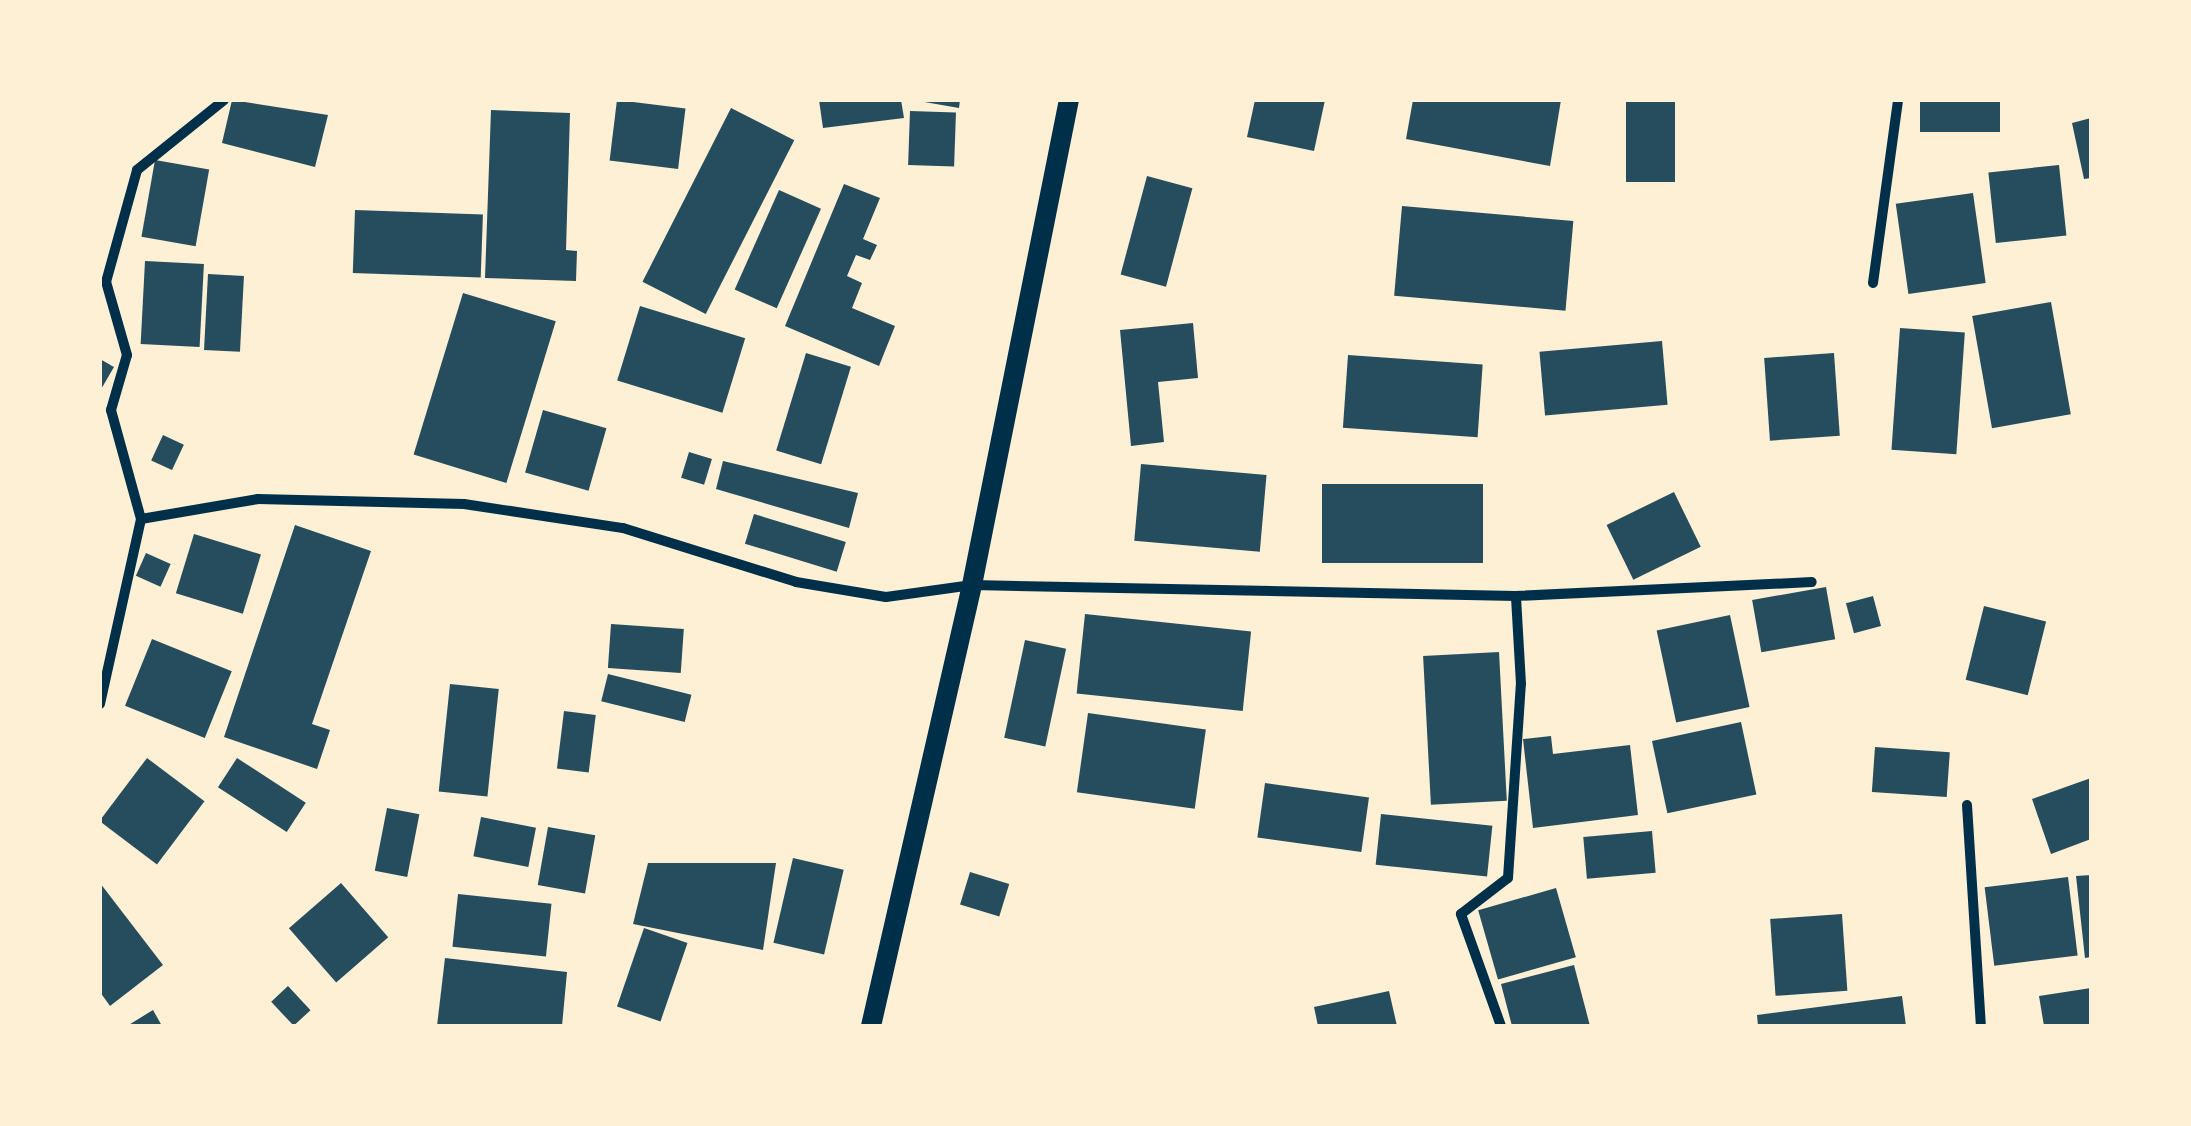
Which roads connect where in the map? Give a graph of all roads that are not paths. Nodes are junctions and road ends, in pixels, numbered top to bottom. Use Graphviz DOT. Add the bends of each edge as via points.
graph roads {
  1 [pos="224,100"];
  2 [pos="1069,100"];
  3 [pos="1898,100"];
  4 [pos="1873,283"];
  5 [pos="142,519"];
  6 [pos="1812,582"];
  7 [pos="972,586"];
  8 [pos="1516,596"];
  9 [pos="100,704"];
  10 [pos="1966,806"];
  11 [pos="870,1026"];
  12 [pos="1501,1026"];
  13 [pos="1981,1026"];
  1 -- 5 [label="street" via="136,170 106,282 126,355 112,410"];
  2 -- 7 [label="main road"];
  3 -- 4 [label="street"];
  5 -- 7 [label="street" via="258,499 464,504 623,528 796,582 886,598"];
  5 -- 9 [label="street"];
  6 -- 8 [label="street"];
  7 -- 8 [label="street"];
  7 -- 11 [label="main road"];
  8 -- 12 [label="street" via="1521,684 1508,878 1461,914"];
  10 -- 13 [label="street"];
}
